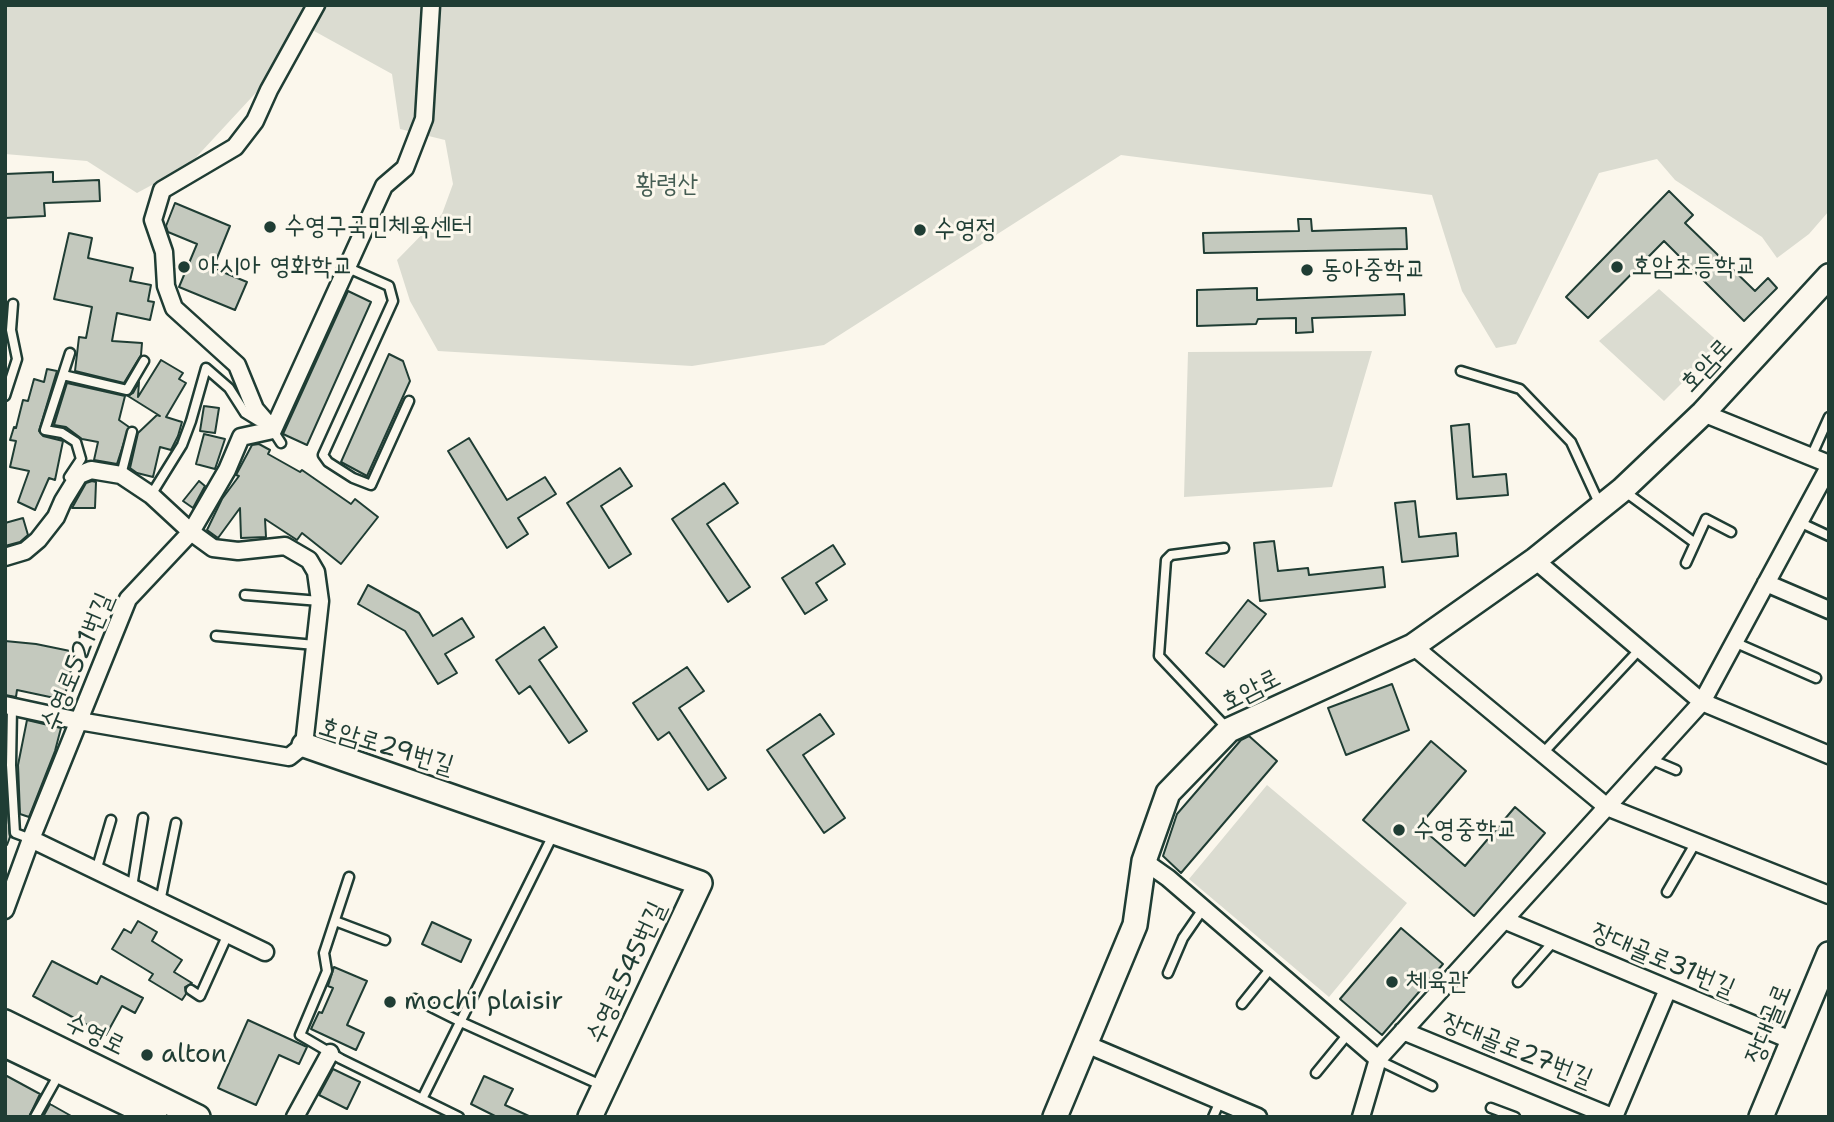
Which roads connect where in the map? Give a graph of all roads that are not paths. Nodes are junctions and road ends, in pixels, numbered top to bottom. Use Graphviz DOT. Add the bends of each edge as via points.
graph roads {
  1 [pos="316,5"];
  2 [pos="431,5"];
  3 [pos="346,267"];
  4 [pos="1829,276"];
  5 [pos="13,304"];
  6 [pos="70,353"];
  7 [pos="144,361"];
  8 [pos="1461,370"];
  9 [pos="63,375"];
  10 [pos="5,396"];
  11 [pos="409,401"];
  12 [pos="1703,413"];
  13 [pos="1829,417"];
  14 [pos="132,432"];
  15 [pos="277,437"];
  16 [pos="1811,457"];
  17 [pos="1829,466"];
  18 [pos="121,475"];
  19 [pos="1622,490"];
  20 [pos="151,495"];
  21 [pos="1601,508"];
  22 [pos="56,517"];
  23 [pos="1799,522"];
  24 [pos="191,532"];
  25 [pos="1731,532"];
  26 [pos="1829,536"];
  27 [pos="1695,543"];
  28 [pos="1224,548"];
  29 [pos="5,557"];
  30 [pos="1535,560"];
  31 [pos="1686,563"];
  32 [pos="1766,583"];
  33 [pos="245,595"];
  34 [pos="320,601"];
  35 [pos="1829,610"];
  36 [pos="216,636"];
  37 [pos="1734,642"];
  38 [pos="315,645"];
  39 [pos="1413,646"];
  40 [pos="1640,649"];
  41 [pos="1816,678"];
  42 [pos="1702,702"];
  43 [pos="9,706"];
  44 [pos="79,721"];
  45 [pos="1229,730"];
  46 [pos="304,746"];
  47 [pos="1542,754"];
  48 [pos="1829,755"];
  49 [pos="1650,759"];
  50 [pos="1676,770"];
  51 [pos="1607,807"];
  52 [pos="144,818"];
  53 [pos="111,820"];
  54 [pos="176,822"];
  55 [pos="554,832"];
  56 [pos="31,839"];
  57 [pos="1696,842"];
  58 [pos="1144,861"];
  59 [pos="96,870"];
  60 [pos="349,877"];
  61 [pos="700,883"];
  62 [pos="132,888"];
  63 [pos="1667,892"];
  64 [pos="1829,895"];
  65 [pos="160,902"];
  66 [pos="1203,909"];
  67 [pos="5,910"];
  68 [pos="1504,920"];
  69 [pos="335,921"];
  70 [pos="228,934"];
  71 [pos="385,940"];
  72 [pos="1554,941"];
  73 [pos="265,952"];
  74 [pos="1829,954"];
  75 [pos="1272,968"];
  76 [pos="1168,974"];
  77 [pos="1518,982"];
  78 [pos="1668,989"];
  79 [pos="191,990"];
  80 [pos="415,999"];
  81 [pos="1242,1004"];
  82 [pos="5,1022"];
  83 [pos="461,1023"];
  84 [pos="1403,1031"];
  85 [pos="1348,1034"];
  86 [pos="1793,1041"];
  87 [pos="1086,1044"];
  88 [pos="5,1045"];
  89 [pos="330,1053"];
  90 [pos="1378,1059"];
  91 [pos="61,1072"];
  92 [pos="1316,1073"];
  93 [pos="1432,1086"];
  94 [pos="604,1087"];
  95 [pos="422,1099"];
  96 [pos="1220,1101"];
  97 [pos="1491,1108"];
  98 [pos="35,1117"];
  99 [pos="155,1117"];
  100 [pos="198,1117"];
  101 [pos="295,1117"];
  102 [pos="459,1117"];
  103 [pos="590,1117"];
  104 [pos="1055,1117"];
  105 [pos="1213,1117"];
  106 [pos="1258,1117"];
  107 [pos="1361,1117"];
  108 [pos="1515,1117"];
  109 [pos="1613,1117"];
  110 [pos="1761,1117"];
  1 -- 15 [label="street" via="255,121 234,147 162,190 153,220 174,308 237,365 255,409"];
  2 -- 3 [label="street" via="424,119 405,168 384,186"];
  3 -- 11 [label="lane" via="389,286 393,301 323,456 371,485"];
  3 -- 15 [label="street"];
  4 -- 12 [label="street, 호암로"];
  5 -- 10 [label="lane" via="10,330 18,359"];
  6 -- 9 [label="lane"];
  7 -- 9 [label="lane" via="127,390"];
  8 -- 21 [label="lane" via="1520,389 1571,442"];
  9 -- 22 [label="lane" via="45,430 76,442 81,459 58,495"];
  12 -- 16 [label="street"];
  12 -- 19 [label="street, 호암로"];
  13 -- 16 [label="lane"];
  14 -- 18 [label="lane"];
  15 -- 20 [label="lane" via="244,413 229,388 206,369 182,445"];
  15 -- 24 [label="street, 수영로521번길" via="241,437"];
  16 -- 17 [label="street"];
  17 -- 23 [label="street"];
  18 -- 20 [label="street"];
  18 -- 22 [label="street" via="91,470 79,475"];
  19 -- 21 [label="street, 호암로"];
  19 -- 27 [label="lane"];
  20 -- 24 [label="street"];
  21 -- 30 [label="street, 호암로"];
  22 -- 29 [label="street" via="25,551"];
  23 -- 26 [label="lane"];
  23 -- 32 [label="street"];
  24 -- 34 [label="street" via="213,548 238,551 285,546 309,560 316,572"];
  24 -- 44 [label="street, 수영로521번길" via="128,599"];
  25 -- 27 [label="lane" via="1706,519"];
  27 -- 31 [label="lane"];
  28 -- 45 [label="lane" via="1171,555 1166,560 1159,656"];
  30 -- 39 [label="street, 호암로"];
  30 -- 40 [label="street"];
  32 -- 35 [label="street"];
  32 -- 37 [label="street"];
  33 -- 34 [label="lane"];
  34 -- 38 [label="street"];
  36 -- 38 [label="lane"];
  37 -- 41 [label="lane"];
  37 -- 42 [label="street"];
  38 -- 46 [label="street"];
  39 -- 45 [label="street, 호암로"];
  39 -- 47 [label="street"];
  40 -- 42 [label="street"];
  40 -- 47 [label="lane"];
  42 -- 48 [label="street"];
  42 -- 49 [label="street"];
  43 -- 44 [label="street, 호암로29번길"];
  43 -- 56 [label="lane, 수영로521번길" via="15,834"];
  44 -- 46 [label="street, 호암로29번길" via="289,757"];
  44 -- 56 [label="street, 수영로521번길"];
  45 -- 58 [label="street, 호암로" via="1168,793"];
  46 -- 55 [label="street, 호암로29번길"];
  47 -- 51 [label="street"];
  49 -- 50 [label="lane"];
  49 -- 51 [label="street"];
  51 -- 57 [label="street"];
  51 -- 68 [label="street"];
  52 -- 62 [label="lane"];
  53 -- 59 [label="lane"];
  54 -- 65 [label="lane"];
  55 -- 61 [label="street, 호암로29번길"];
  55 -- 83 [label="lane"];
  56 -- 59 [label="street"];
  56 -- 67 [label="street, 수영로521번길"];
  57 -- 63 [label="lane"];
  57 -- 64 [label="street"];
  58 -- 66 [label="street"];
  58 -- 87 [label="street, 호암로" via="1135,925"];
  59 -- 62 [label="street"];
  60 -- 69 [label="lane"];
  61 -- 94 [label="street, 수영로545번길"];
  62 -- 65 [label="street"];
  65 -- 70 [label="street"];
  66 -- 75 [label="street"];
  66 -- 76 [label="lane" via="1183,938"];
  68 -- 72 [label="street, 장대골로31번길"];
  68 -- 84 [label="street"];
  69 -- 71 [label="lane"];
  69 -- 89 [label="lane" via="324,953 327,971 300,1035"];
  70 -- 73 [label="street"];
  70 -- 79 [label="lane" via="200,996"];
  72 -- 77 [label="lane, 장대골로31번길"];
  72 -- 78 [label="street, 장대골로31번길"];
  74 -- 86 [label="street, 장대골로"];
  75 -- 81 [label="lane"];
  75 -- 85 [label="street"];
  78 -- 86 [label="street, 장대골로31번길"];
  78 -- 109 [label="street"];
  80 -- 83 [label="lane, 수영로545번길"];
  82 -- 100 [label="street, 수영로"];
  83 -- 94 [label="lane, 수영로545번길"];
  83 -- 95 [label="lane"];
  84 -- 90 [label="street"];
  84 -- 109 [label="street, 장대골로27번길"];
  85 -- 90 [label="street"];
  85 -- 92 [label="lane"];
  86 -- 110 [label="street, 장대골로"];
  87 -- 96 [label="street"];
  87 -- 104 [label="street, 호암로"];
  88 -- 91 [label="street, 수영로"];
  89 -- 95 [label="lane"];
  89 -- 101 [label="street"];
  90 -- 93 [label="lane"];
  90 -- 107 [label="street"];
  91 -- 98 [label="lane, 수영로"];
  91 -- 99 [label="street, 수영로"];
  94 -- 103 [label="street, 수영로545번길"];
  95 -- 102 [label="lane"];
  96 -- 105 [label="lane"];
  96 -- 106 [label="street"];
  97 -- 108 [label="lane"];
}
